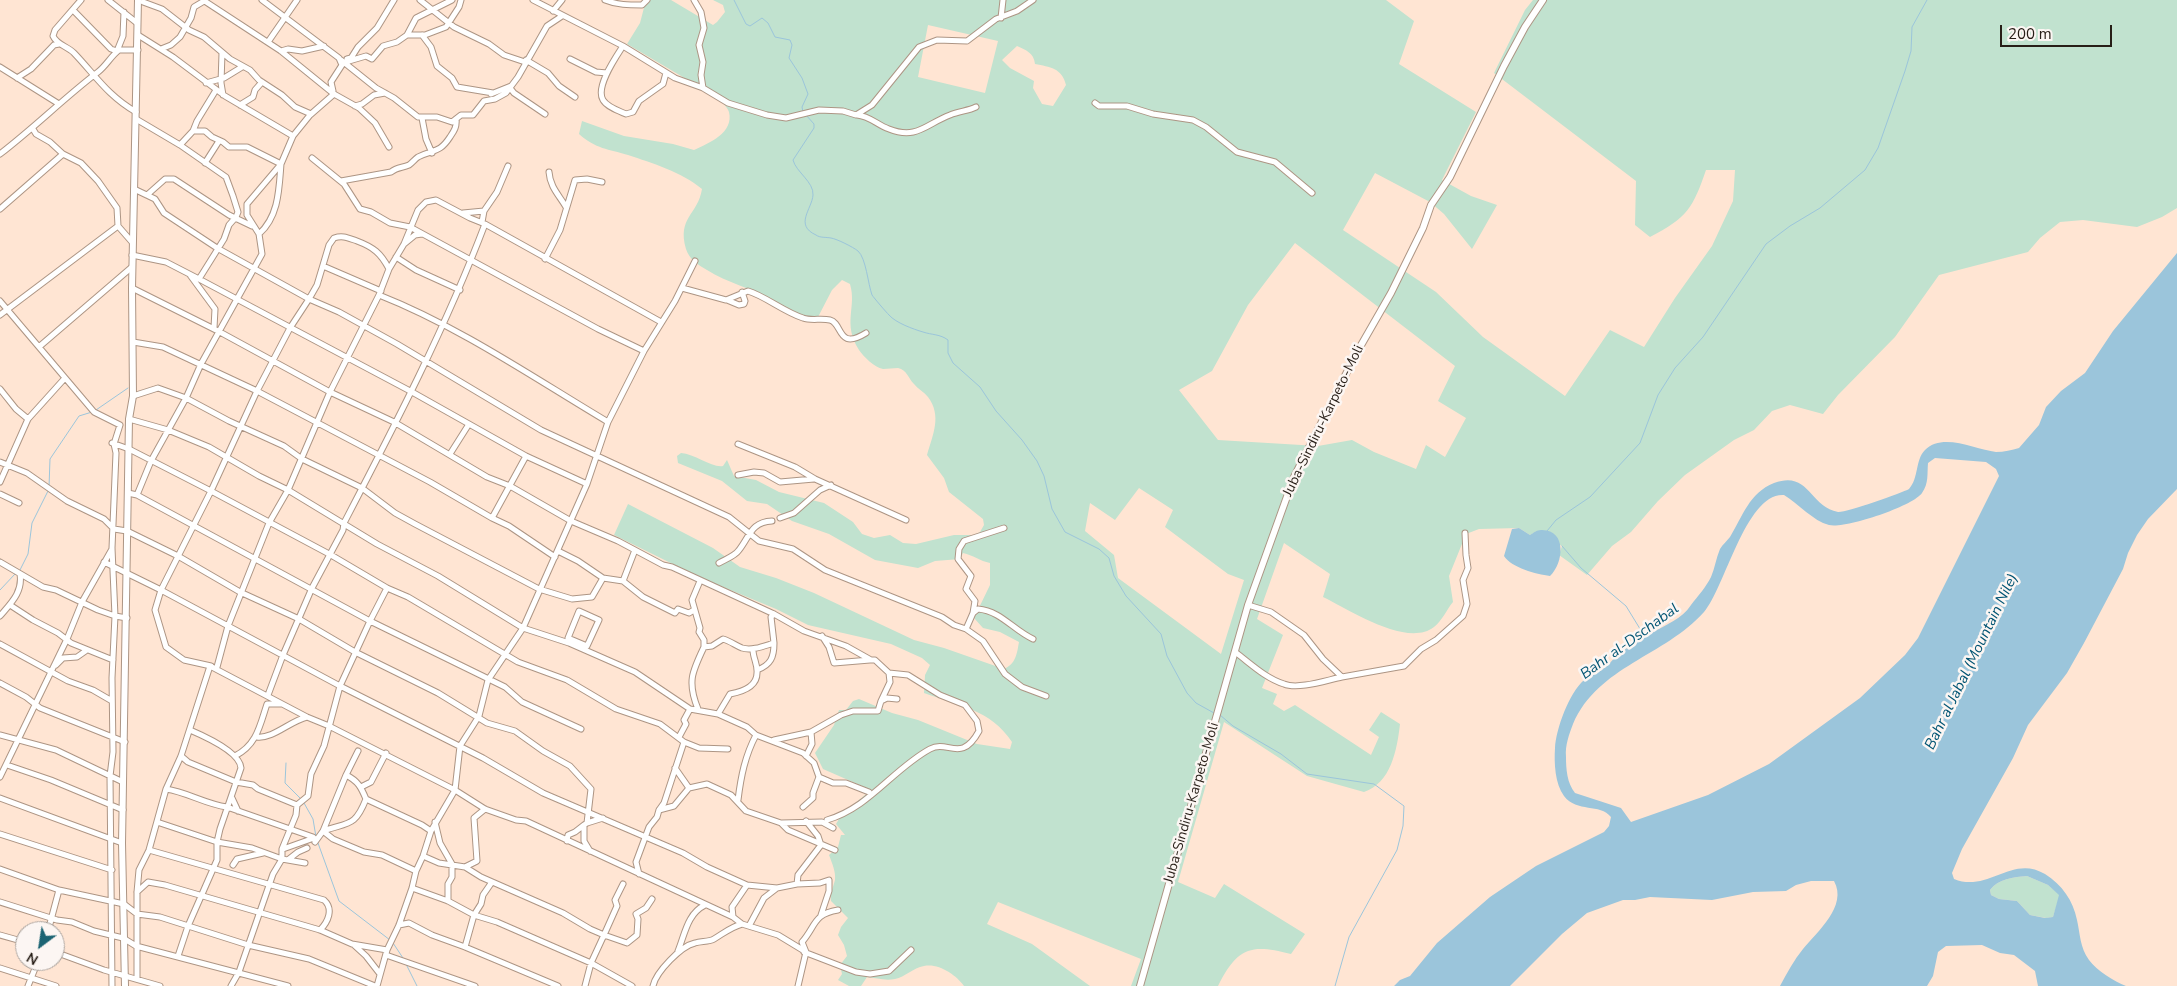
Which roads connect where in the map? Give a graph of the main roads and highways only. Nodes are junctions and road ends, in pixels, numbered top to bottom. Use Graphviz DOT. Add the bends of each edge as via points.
graph roads {
  1 [pos="1543,0"];
  2 [pos="140,1"];
  3 [pos="125,986"];
  4 [pos="1140,986"];
  1 -- 4 [label="main road, Juba-Sindiru-Karpeto-Moli" via="1489,95 1450,177 1431,205 1391,293 1299,467 1248,605"];
  2 -- 3 [label="main road" via="132,242 133,396 129,419 122,843"];
}
